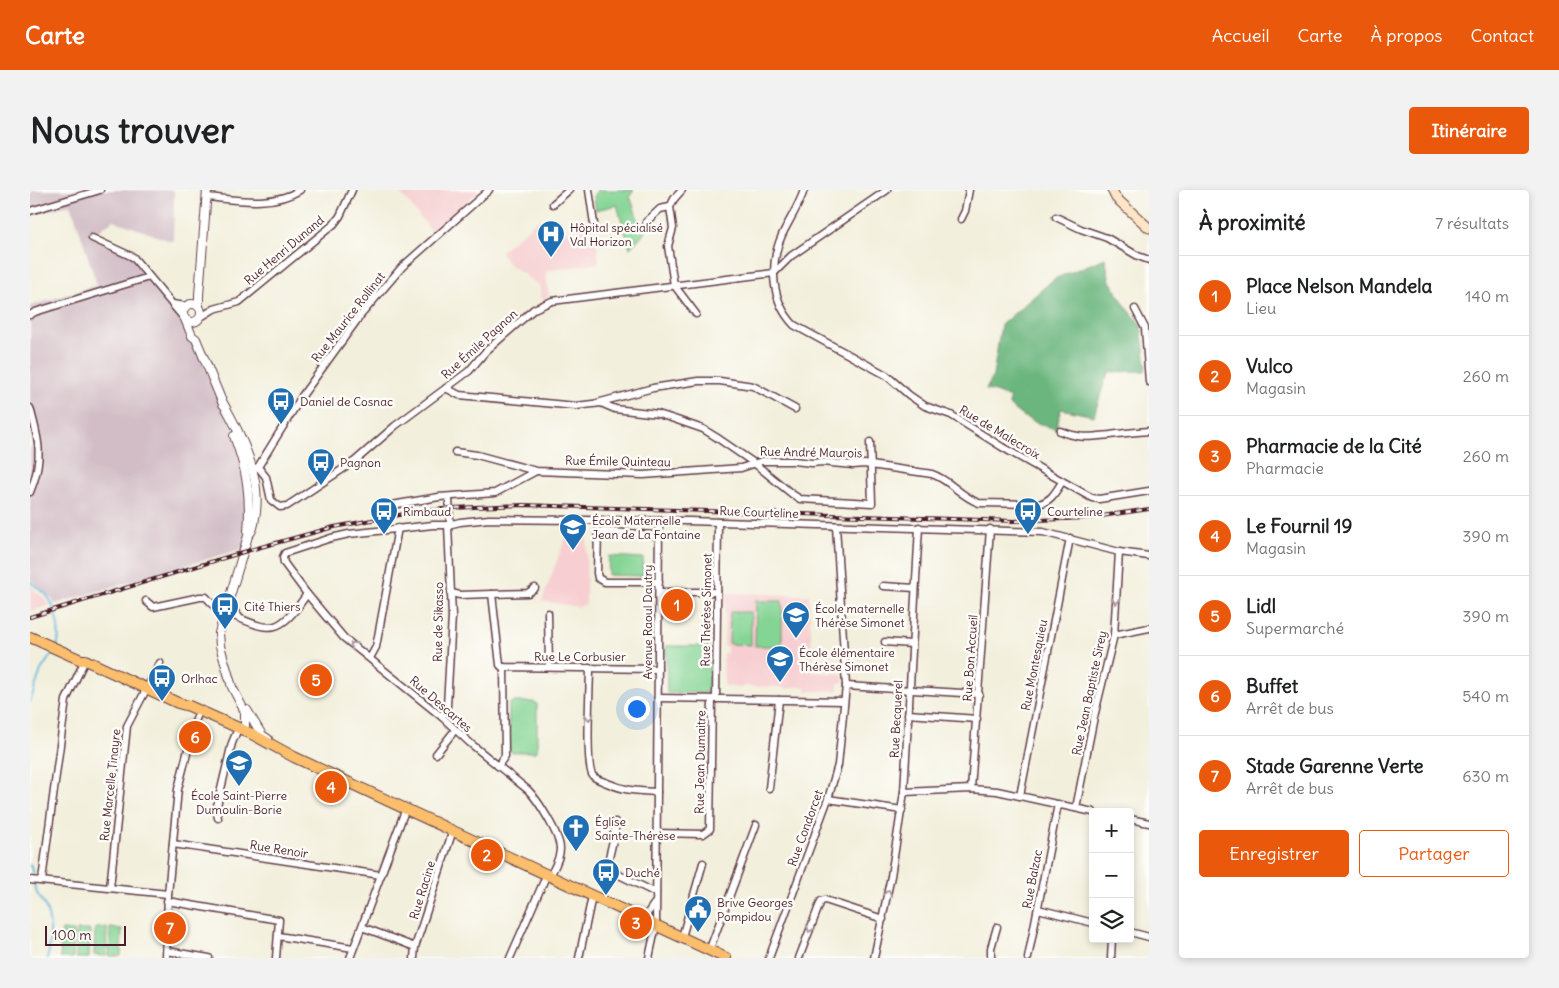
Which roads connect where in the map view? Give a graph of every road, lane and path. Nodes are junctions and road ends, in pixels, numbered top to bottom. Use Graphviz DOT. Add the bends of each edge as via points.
graph roads {
  1 [pos="100,190"];
  2 [pos="300,190"];
  3 [pos="352,190"];
  4 [pos="489,190"];
  5 [pos="569,190"];
  6 [pos="588,190"];
  7 [pos="682,190"];
  8 [pos="804,190"];
  9 [pos="887,190"];
  10 [pos="969,190"];
  11 [pos="1112,190"];
  12 [pos="207,194"];
  13 [pos="553,204"];
  14 [pos="670,207"];
  15 [pos="30,211"];
  16 [pos="1056,217"];
  17 [pos="960,219"];
  18 [pos="646,222"];
  19 [pos="594,224"];
  20 [pos="1149,228"];
  21 [pos="92,238"];
  22 [pos="1149,260"];
  23 [pos="774,273"];
  24 [pos="149,277"];
  25 [pos="674,285"];
  26 [pos="198,295"];
  27 [pos="171,304"];
  28 [pos="188,305"];
  29 [pos="1135,309"];
  30 [pos="200,313"];
  31 [pos="696,314"];
  32 [pos="30,315"];
  33 [pos="184,318"];
  34 [pos="196,339"];
  35 [pos="1149,382"];
  36 [pos="454,383"];
  37 [pos="446,388"];
  38 [pos="466,394"];
  39 [pos="620,397"];
  40 [pos="222,401"];
  41 [pos="595,404"];
  42 [pos="30,408"];
  43 [pos="795,409"];
  44 [pos="620,410"];
  45 [pos="1060,431"];
  46 [pos="1149,431"];
  47 [pos="870,442"];
  48 [pos="454,452"];
  49 [pos="754,463"];
  50 [pos="871,465"];
  51 [pos="536,471"];
  52 [pos="251,473"];
  53 [pos="1062,482"];
  54 [pos="1149,491"];
  55 [pos="30,492"];
  56 [pos="449,497"];
  57 [pos="380,506"];
  58 [pos="256,516"];
  59 [pos="659,521"];
  60 [pos="718,522"];
  61 [pos="449,525"];
  62 [pos="836,526"];
  63 [pos="398,528"];
  64 [pos="918,528"];
  65 [pos="990,529"];
  66 [pos="653,535"];
  67 [pos="248,536"];
  68 [pos="1070,538"];
  69 [pos="1119,552"];
  70 [pos="1149,556"];
  71 [pos="282,557"];
  72 [pos="659,582"];
  73 [pos="883,586"];
  74 [pos="535,588"];
  75 [pos="915,588"];
  76 [pos="717,590"];
  77 [pos="659,592"];
  78 [pos="451,593"];
  79 [pos="307,594"];
  80 [pos="492,594"];
  81 [pos="230,599"];
  82 [pos="146,601"];
  83 [pos="225,613"];
  84 [pos="548,613"];
  85 [pos="242,620"];
  86 [pos="1149,628"];
  87 [pos="30,634"];
  88 [pos="1114,635"];
  89 [pos="885,642"];
  90 [pos="911,644"];
  91 [pos="370,658"];
  92 [pos="85,660"];
  93 [pos="160,663"];
  94 [pos="503,667"];
  95 [pos="549,668"];
  96 [pos="590,668"];
  97 [pos="658,669"];
  98 [pos="846,686"];
  99 [pos="146,689"];
  100 [pos="909,690"];
  101 [pos="979,694"];
  102 [pos="658,698"];
  103 [pos="238,699"];
  104 [pos="714,699"];
  105 [pos="779,700"];
  106 [pos="844,701"];
  107 [pos="198,713"];
  108 [pos="908,714"];
  109 [pos="442,717"];
  110 [pos="977,719"];
  111 [pos="243,730"];
  112 [pos="455,730"];
  113 [pos="436,754"];
  114 [pos="498,766"];
  115 [pos="769,788"];
  116 [pos="972,789"];
  117 [pos="657,792"];
  118 [pos="904,792"];
  119 [pos="1020,796"];
  120 [pos="828,799"];
  121 [pos="1058,804"];
  122 [pos="406,808"];
  123 [pos="1076,808"];
  124 [pos="902,810"];
  125 [pos="1089,811"];
  126 [pos="218,818"];
  127 [pos="1134,820"];
  128 [pos="616,822"];
  129 [pos="1149,823"];
  130 [pos="756,825"];
  131 [pos="453,830"];
  132 [pos="659,833"];
  133 [pos="173,844"];
  134 [pos="703,863"];
  135 [pos="381,875"];
  136 [pos="548,875"];
  137 [pos="35,880"];
  138 [pos="110,888"];
  139 [pos="656,893"];
  140 [pos="592,896"];
  141 [pos="168,898"];
  142 [pos="655,903"];
  143 [pos="1038,909"];
  144 [pos="883,919"];
  145 [pos="643,920"];
  146 [pos="1089,922"];
  147 [pos="656,925"];
  148 [pos="362,927"];
  149 [pos="997,927"];
  150 [pos="1134,933"];
  151 [pos="278,936"];
  152 [pos="682,937"];
  153 [pos="1149,937"];
  154 [pos="1112,943"];
  155 [pos="416,947"];
  156 [pos="354,948"];
  157 [pos="710,950"];
  158 [pos="167,955"];
  159 [pos="210,958"];
  160 [pos="276,958"];
  161 [pos="350,958"];
  162 [pos="414,958"];
  163 [pos="510,958"];
  164 [pos="579,958"];
  165 [pos="649,958"];
  166 [pos="726,958"];
  167 [pos="770,958"];
  168 [pos="799,958"];
  169 [pos="874,958"];
  170 [pos="992,958"];
  171 [pos="1028,958"];
  172 [pos="1111,958"];
  1 -- 15 [label="street"];
  2 -- 12 [label="street" via="271,201"];
  3 -- 30 [label="street, Rue Henri Dunand" via="334,224 239,302"];
  4 -- 52 [label="street, Rue Maurice Rollinat" via="402,267 360,316"];
  5 -- 13 [label="street"];
  6 -- 19 [label="street"];
  7 -- 14 [label="street"];
  8 -- 23 [label="street" via="781,237"];
  9 -- 23 [label="street" via="791,256"];
  10 -- 17 [label="street"];
  11 -- 20 [label="main road" via="1116,198"];
  12 -- 26 [label="street"];
  14 -- 18 [label="street" via="660,209"];
  14 -- 25 [label="street" via="673,228 668,246"];
  16 -- 22 [label="street"];
  21 -- 24 [label="street" via="133,257"];
  23 -- 25 [label="street, Rue Émile Pagnon"];
  23 -- 53 [label="street, Rue de Malecroix" via="780,306 794,325 886,375 925,406 951,415"];
  24 -- 27 [label="street"];
  24 -- 32 [label="street"];
  25 -- 31 [label="street"];
  25 -- 36 [label="street, Rue Émile Pagnon" via="552,301 534,310 486,350"];
  26 -- 28 [label="street"];
  26 -- 30 [label="street"];
  27 -- 28 [label="street"];
  27 -- 33 [label="street"];
  28 -- 30 [label="street" via="196,304"];
  28 -- 33 [label="street" via="183,310"];
  29 -- 35 [label="street" via="1145,328"];
  30 -- 33 [label="street" via="191,322"];
  30 -- 34 [label="street"];
  33 -- 34 [label="street"];
  34 -- 40 [label="street"];
  36 -- 37 [label="street, Rue Émile Pagnon"];
  36 -- 38 [label="street"];
  37 -- 38 [label="street, Rue André Maurois" via="459,395"];
  37 -- 52 [label="street, Rue Émile Pagnon" via="355,461 287,506 280,507 271,500 266,477"];
  38 -- 41 [label="street, Rue André Maurois" via="576,406"];
  39 -- 41 [label="street"];
  39 -- 43 [label="street" via="653,388 720,381 752,386"];
  39 -- 44 [label="street" via="614,403"];
  40 -- 52 [label="street"];
  40 -- 52 [label="street" via="234,422"];
  41 -- 44 [label="street, Rue André Maurois"];
  42 -- 55 [label="street" via="39,440 38,469"];
  44 -- 49 [label="street, Rue André Maurois" via="658,414 688,423 716,437"];
  45 -- 46 [label="street" via="1092,438"];
  47 -- 50 [label="street"];
  48 -- 51 [label="street, Rue Émile Quinteau"];
  49 -- 50 [label="street, Rue André Maurois" via="794,461"];
  49 -- 50 [label="street" via="800,499 872,503"];
  49 -- 51 [label="street, Rue Émile Quinteau" via="741,468 656,474"];
  50 -- 53 [label="street, Rue André Maurois" via="941,477 971,501 979,503 1047,502"];
  51 -- 56 [label="street" via="495,493"];
  52 -- 58 [label="street"];
  52 -- 58 [label="street"];
  52 -- 67 [label="street"];
  53 -- 54 [label="street, Rue de Malecroix" via="1099,499"];
  56 -- 57 [label="street"];
  56 -- 61 [label="street, Rue de Sikasso"];
  58 -- 67 [label="street"];
  59 -- 60 [label="street, Rue Courteline"];
  59 -- 61 [label="street, Rue Courteline" via="489,519"];
  59 -- 72 [label="street, Avenue Raoul Dautry"];
  60 -- 62 [label="street, Rue Courteline"];
  60 -- 76 [label="street, Rue Thérèse Simonet"];
  61 -- 63 [label="street, Rue Courteline"];
  61 -- 78 [label="street, Rue de Sikasso"];
  62 -- 64 [label="street, Rue Courteline"];
  62 -- 98 [label="street, Rue Condorcet"];
  63 -- 71 [label="street, Rue Courteline" via="331,538 287,551"];
  63 -- 91 [label="street" via="376,647"];
  64 -- 65 [label="street, Rue Courteline"];
  64 -- 75 [label="street, Rue Becquerel"];
  65 -- 68 [label="street, Rue Courteline" via="1043,532"];
  65 -- 101 [label="street, Rue Bon Accueil"];
  66 -- 72 [label="street" via="598,531 597,573 598,578 605,582"];
  67 -- 81 [label="street"];
  68 -- 69 [label="street, Rue Courteline"];
  68 -- 119 [label="street, Rue Montesquieu"];
  69 -- 70 [label="street, Rue Courteline"];
  69 -- 88 [label="street, Rue Jean Baptiste Sirey, one-way"];
  71 -- 79 [label="street, Rue Descartes"];
  72 -- 77 [label="street, Avenue Raoul Dautry"];
  73 -- 75 [label="street"];
  74 -- 80 [label="street" via="528,593"];
  75 -- 90 [label="street, Rue Becquerel"];
  76 -- 77 [label="street"];
  76 -- 104 [label="street, Rue Thérèse Simonet"];
  77 -- 97 [label="street, Avenue Raoul Dautry"];
  78 -- 80 [label="street"];
  78 -- 109 [label="street, Rue de Sikasso" via="447,706"];
  79 -- 85 [label="street" via="290,618 278,625 262,627"];
  91 -- 79 [label="street, Rue Descartes, one-way" via="344,638"];
  80 -- 94 [label="street" via="500,665"];
  81 -- 83 [label="street"];
  81 -- 85 [label="street" via="236,615"];
  82 -- 83 [label="street" via="153,607 206,597 216,609"];
  83 -- 85 [label="street"];
  83 -- 103 [label="street" via="219,633 220,646"];
  84 -- 95 [label="street"];
  86 -- 88 [label="street"];
  87 -- 92 [label="main road"];
  88 -- 123 [label="street, Rue Jean Baptiste Sirey"];
  89 -- 90 [label="street"];
  90 -- 100 [label="street, Rue Becquerel"];
  91 -- 109 [label="street, Rue Descartes"];
  92 -- 99 [label="main road"];
  92 -- 137 [label="street" via="66,700"];
  93 -- 99 [label="street, Rue Marcelle Tinayre"];
  94 -- 95 [label="street, Rue Le Corbusier"];
  94 -- 114 [label="street" via="505,756"];
  95 -- 96 [label="street, Rue Le Corbusier"];
  96 -- 97 [label="street, Rue Le Corbusier"];
  96 -- 117 [label="street, one-way" via="592,775 628,791"];
  97 -- 102 [label="street, Avenue Raoul Dautry"];
  98 -- 100 [label="street"];
  98 -- 106 [label="street, Rue Condorcet"];
  99 -- 107 [label="main road"];
  99 -- 138 [label="street, Rue Marcelle Tinayre" via="127,726"];
  100 -- 101 [label="street"];
  100 -- 108 [label="street, Rue Becquerel"];
  101 -- 110 [label="street, Rue Bon Accueil"];
  102 -- 104 [label="street"];
  102 -- 117 [label="street, Avenue Raoul Dautry"];
  103 -- 111 [label="street"];
  103 -- 111 [label="street" via="245,712"];
  103 -- 111 [label="street" via="242,701"];
  104 -- 105 [label="street"];
  104 -- 132 [label="street, Rue Jean Dumaitre" via="710,829 703,834"];
  105 -- 106 [label="street"];
  105 -- 115 [label="street"];
  106 -- 120 [label="street, Rue Condorcet" via="838,765"];
  107 -- 111 [label="main road"];
  107 -- 133 [label="street" via="180,777"];
  108 -- 110 [label="street"];
  108 -- 118 [label="street, Rue Becquerel"];
  109 -- 112 [label="street, Rue Descartes"];
  110 -- 116 [label="street, Rue Bon Accueil"];
  111 -- 122 [label="main road"];
  111 -- 126 [label="street" via="216,810"];
  112 -- 113 [label="street"];
  112 -- 114 [label="street, Rue Descartes"];
  114 -- 136 [label="street, Rue Descartes" via="536,799 559,841 558,858"];
  116 -- 118 [label="street"];
  116 -- 119 [label="street"];
  117 -- 132 [label="street, Avenue Raoul Dautry"];
  118 -- 124 [label="street, Rue Becquerel"];
  119 -- 121 [label="street"];
  120 -- 124 [label="street"];
  120 -- 167 [label="street, Rue Condorcet"];
  121 -- 123 [label="street"];
  121 -- 143 [label="street, Rue Balzac"];
  122 -- 131 [label="main road"];
  122 -- 135 [label="street"];
  123 -- 125 [label="street"];
  144 -- 124 [label="street, Rue Becquerel, one-way"];
  127 -- 129 [label="street"];
  128 -- 139 [label="street" via="607,866 609,870"];
  130 -- 157 [label="street"];
  131 -- 136 [label="main road"];
  131 -- 155 [label="street, Rue Racine"];
  132 -- 139 [label="street, Avenue Raoul Dautry"];
  133 -- 135 [label="street, Rue Renoir"];
  133 -- 141 [label="street"];
  134 -- 152 [label="street"];
  135 -- 148 [label="street"];
  136 -- 140 [label="main road"];
  136 -- 163 [label="street, Rue Descartes"];
  137 -- 138 [label="street"];
  138 -- 141 [label="street"];
  139 -- 142 [label="street, Avenue Raoul Dautry"];
  140 -- 145 [label="main road"];
  140 -- 164 [label="street"];
  141 -- 151 [label="street" via="279,920"];
  141 -- 158 [label="street"];
  142 -- 145 [label="street, Avenue Raoul Dautry"];
  142 -- 147 [label="street, Avenue Raoul Dautry"];
  143 -- 146 [label="street"];
  143 -- 171 [label="street, Rue Balzac"];
  144 -- 168 [label="street, one-way" via="822,901"];
  144 -- 169 [label="street, Rue Becquerel"];
  145 -- 147 [label="main road"];
  147 -- 152 [label="main road"];
  147 -- 165 [label="street, Avenue Raoul Dautry"];
  148 -- 155 [label="street"];
  148 -- 156 [label="street"];
  149 -- 170 [label="street" via="991,948"];
  150 -- 153 [label="street"];
  151 -- 156 [label="street"];
  151 -- 160 [label="street"];
  152 -- 157 [label="main road"];
  154 -- 172 [label="street"];
  155 -- 162 [label="street, Rue Racine"];
  156 -- 161 [label="street"];
  157 -- 166 [label="main road"];
  158 -- 159 [label="street"];
}
